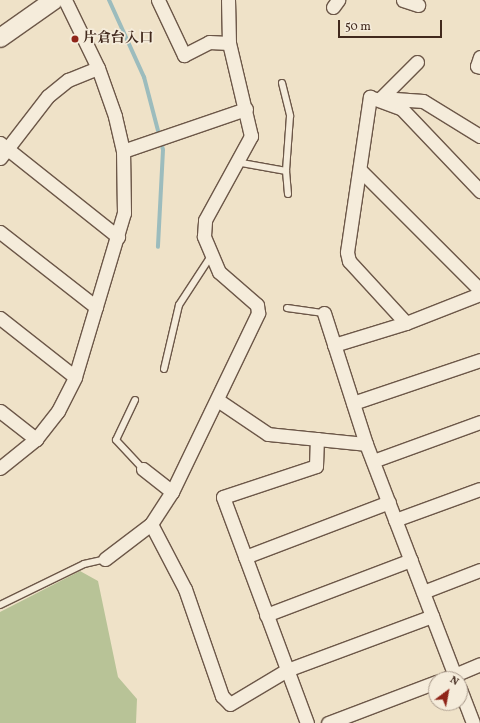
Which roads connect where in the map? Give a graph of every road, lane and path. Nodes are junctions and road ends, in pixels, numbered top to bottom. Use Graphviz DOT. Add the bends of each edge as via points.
graph roads {
  1 [pos="54,0"];
  2 [pos="65,0"];
  3 [pos="158,0"];
  4 [pos="228,0"];
  5 [pos="403,0"];
  6 [pos="418,6"];
  7 [pos="1,34"];
  8 [pos="229,43"];
  9 [pos="480,57"];
  10 [pos="417,62"];
  11 [pos="480,67"];
  12 [pos="98,68"];
  13 [pos="282,83"];
  14 [pos="381,98"];
  15 [pos="246,109"];
  16 [pos="480,136"];
  17 [pos="3,150"];
  18 [pos="123,151"];
  19 [pos="236,162"];
  20 [pos="360,170"];
  21 [pos="286,171"];
  22 [pos="480,191"];
  23 [pos="288,194"];
  24 [pos="0,232"];
  25 [pos="118,237"];
  26 [pos="212,254"];
  27 [pos="480,290"];
  28 [pos="480,294"];
  29 [pos="96,307"];
  30 [pos="287,308"];
  31 [pos="324,313"];
  32 [pos="0,318"];
  33 [pos="406,323"];
  34 [pos="334,345"];
  35 [pos="480,360"];
  36 [pos="164,369"];
  37 [pos="75,377"];
  38 [pos="135,400"];
  39 [pos="219,400"];
  40 [pos="353,403"];
  41 [pos="0,411"];
  42 [pos="480,422"];
  43 [pos="36,439"];
  44 [pos="317,439"];
  45 [pos="366,444"];
  46 [pos="373,461"];
  47 [pos="0,468"];
  48 [pos="143,469"];
  49 [pos="480,489"];
  50 [pos="172,492"];
  51 [pos="389,502"];
  52 [pos="395,520"];
  53 [pos="151,524"];
  54 [pos="245,556"];
  55 [pos="105,559"];
  56 [pos="411,560"];
  57 [pos="480,570"];
  58 [pos="423,592"];
  59 [pos="0,605"];
  60 [pos="266,615"];
  61 [pos="432,616"];
  62 [pos="480,664"];
  63 [pos="287,670"];
  64 [pos="450,671"];
  65 [pos="466,671"];
  66 [pos="428,685"];
  67 [pos="468,710"];
  68 [pos="306,723"];
  69 [pos="328,723"];
  70 [pos="473,723"];
  1 -- 7 [label="street"];
  2 -- 12 [label="street"];
  3 -- 8 [label="street" via="184,55 209,42"];
  4 -- 8 [label="street"];
  5 -- 6 [label="street"];
  8 -- 15 [label="street"];
  9 -- 11 [label="street" via="477,66"];
  10 -- 14 [label="street"];
  12 -- 17 [label="street" via="68,80 48,96"];
  12 -- 18 [label="street"];
  13 -- 21 [label="lane" via="290,116"];
  14 -- 16 [label="street" via="423,101"];
  14 -- 20 [label="street" via="370,97"];
  14 -- 22 [label="street" via="401,108"];
  15 -- 18 [label="street"];
  15 -- 19 [label="street" via="251,136"];
  17 -- 25 [label="street"];
  18 -- 25 [label="street" via="126,193"];
  19 -- 21 [label="lane"];
  19 -- 26 [label="street" via="205,220 204,236"];
  20 -- 27 [label="street"];
  20 -- 33 [label="street" via="348,256"];
  21 -- 23 [label="lane"];
  24 -- 29 [label="street"];
  25 -- 29 [label="street"];
  26 -- 36 [label="lane" via="179,305"];
  26 -- 39 [label="street" via="219,272 257,305 258,313"];
  28 -- 33 [label="street"];
  29 -- 37 [label="street"];
  30 -- 31 [label="lane"];
  31 -- 34 [label="street"];
  32 -- 37 [label="street"];
  33 -- 34 [label="street"];
  34 -- 40 [label="street"];
  35 -- 40 [label="street"];
  37 -- 43 [label="street" via="58,411"];
  38 -- 48 [label="lane" via="116,440"];
  39 -- 44 [label="street" via="268,434"];
  39 -- 50 [label="street"];
  40 -- 45 [label="street"];
  41 -- 43 [label="street"];
  42 -- 46 [label="street"];
  43 -- 47 [label="street"];
  44 -- 45 [label="street"];
  44 -- 54 [label="street" via="316,466 223,497"];
  45 -- 46 [label="street"];
  46 -- 51 [label="street"];
  48 -- 50 [label="street"];
  49 -- 52 [label="street"];
  50 -- 53 [label="street"];
  51 -- 52 [label="street"];
  51 -- 54 [label="street"];
  52 -- 56 [label="street"];
  53 -- 55 [label="street"];
  53 -- 63 [label="street" via="185,589 222,696 230,704"];
  54 -- 60 [label="street"];
  55 -- 59 [label="lane" via="84,564"];
  56 -- 58 [label="street"];
  56 -- 60 [label="street"];
  57 -- 58 [label="street"];
  58 -- 61 [label="street"];
  60 -- 63 [label="street"];
  61 -- 63 [label="street"];
  61 -- 64 [label="street"];
  62 -- 65 [label="street"];
  63 -- 68 [label="street"];
  66 -- 69 [label="street"];
  67 -- 70 [label="street"];
}
